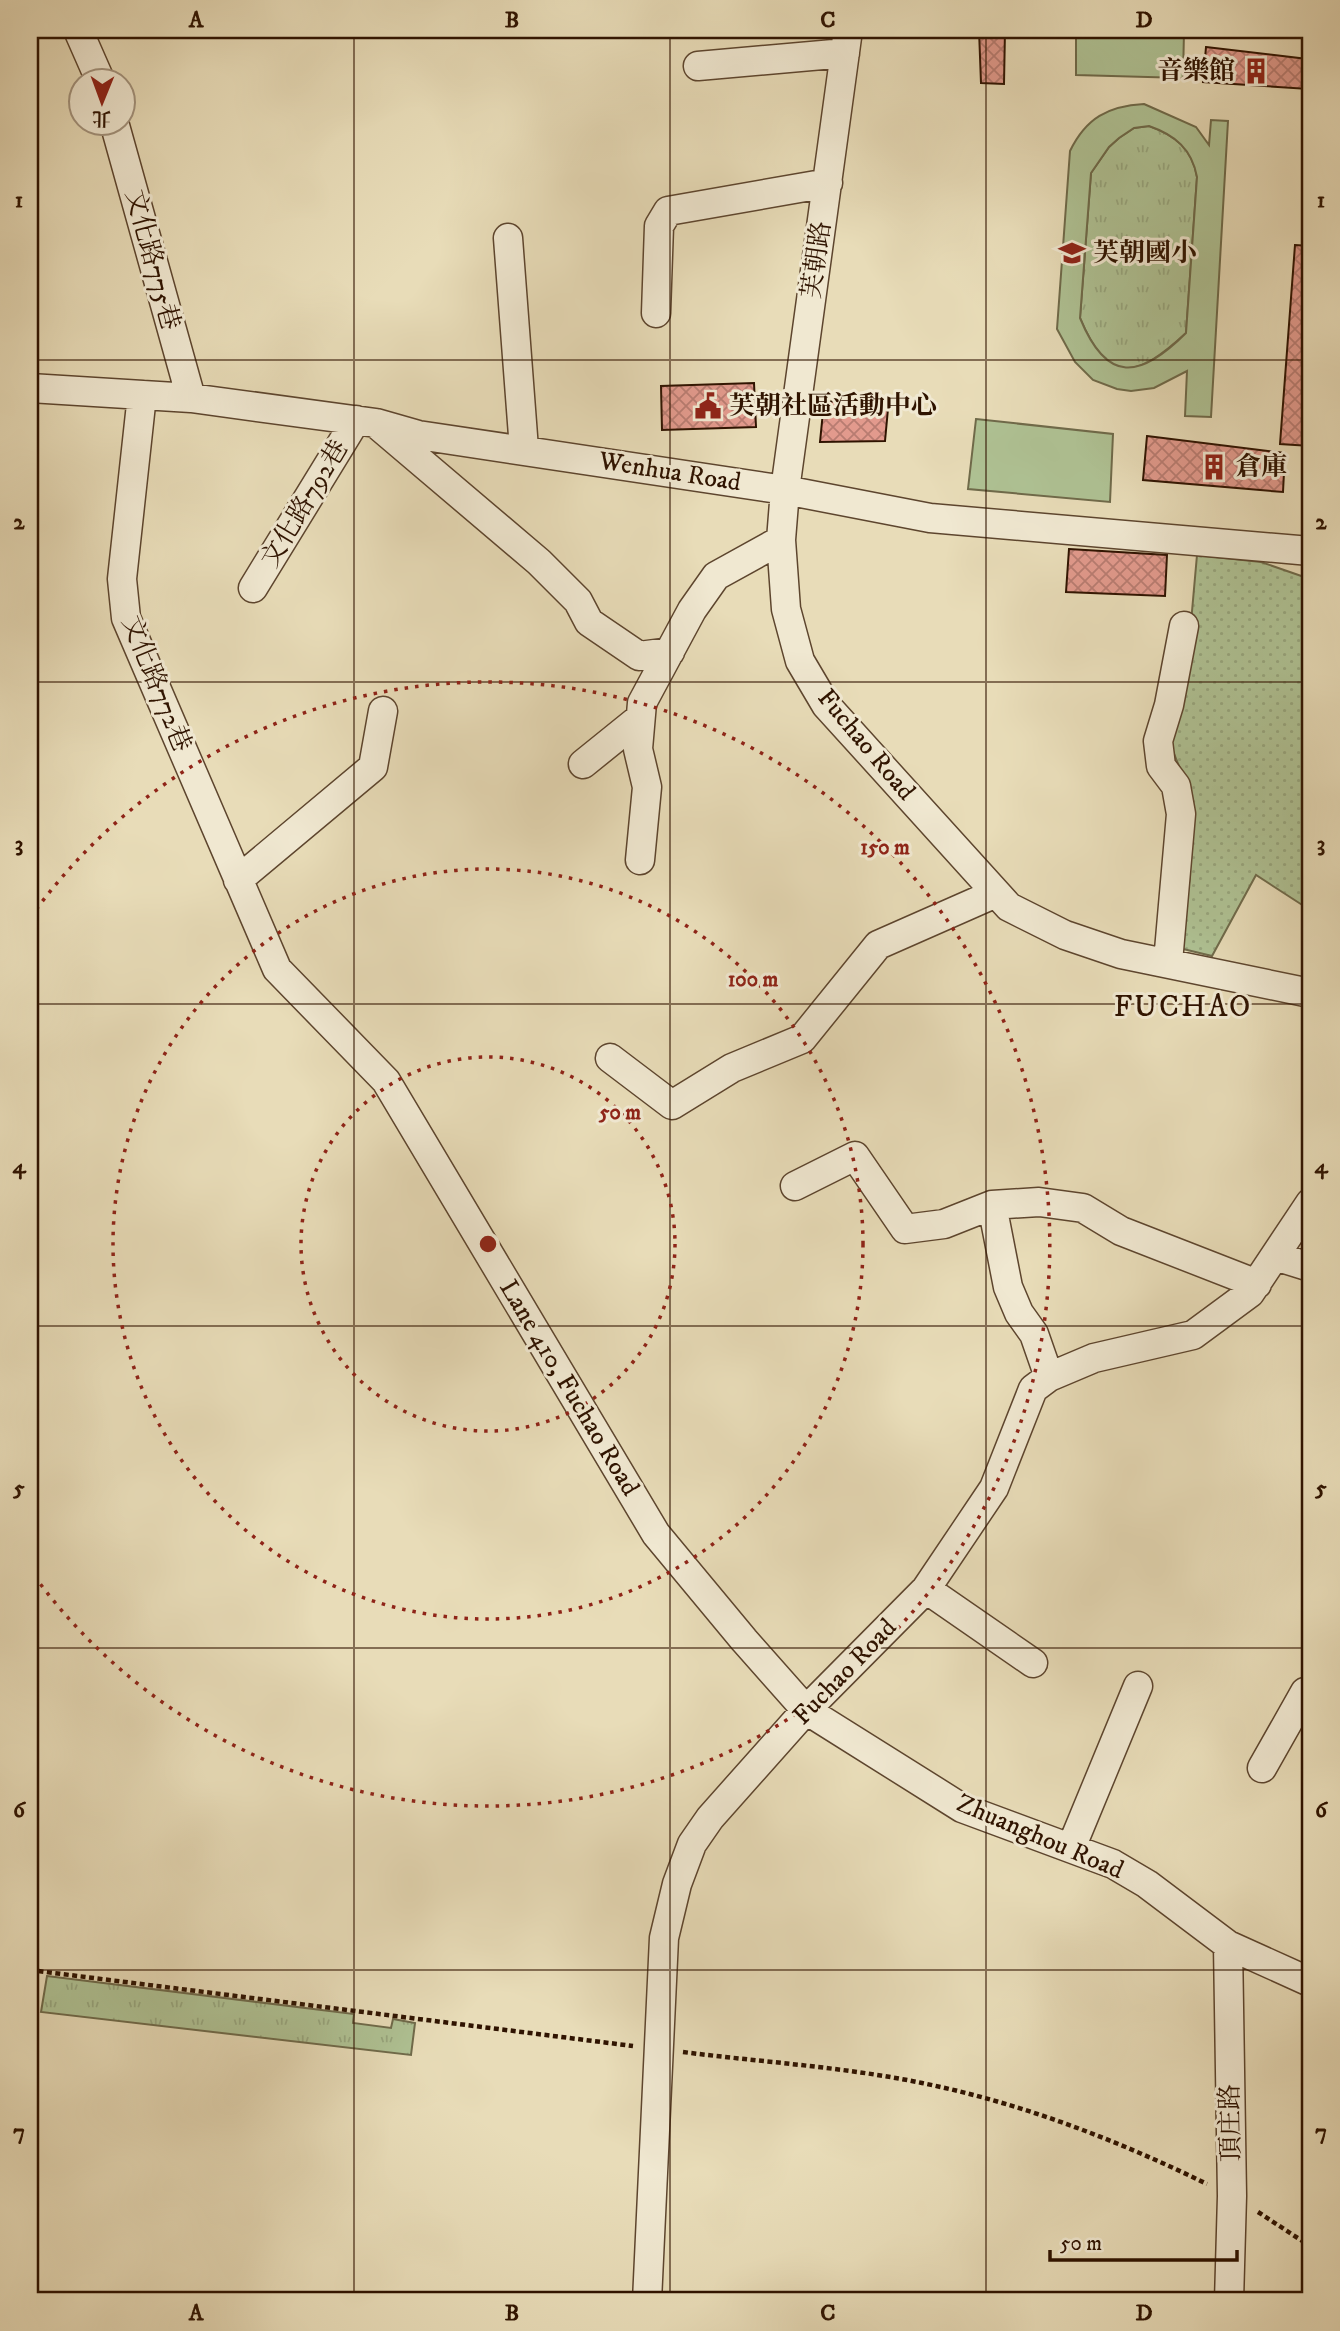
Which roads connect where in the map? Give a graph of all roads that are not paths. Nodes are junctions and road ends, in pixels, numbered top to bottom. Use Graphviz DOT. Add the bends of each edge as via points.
graph roads {
  1 [pos="78,30"];
  2 [pos="847,41"];
  3 [pos="94,66"];
  4 [pos="698,66"];
  5 [pos="118,136"];
  6 [pos="828,183"];
  7 [pos="508,238"];
  8 [pos="656,313"];
  9 [pos="30,388"];
  10 [pos="142,394"];
  11 [pos="191,398"];
  12 [pos="366,421"];
  13 [pos="524,449"];
  14 [pos="785,490"];
  15 [pos="781,540"];
  16 [pos="1310,551"];
  17 [pos="253,588"];
  18 [pos="1184,626"];
  19 [pos="670,652"];
  20 [pos="383,711"];
  21 [pos="640,718"];
  22 [pos="583,764"];
  23 [pos="640,860"];
  24 [pos="237,880"];
  25 [pos="996,893"];
  26 [pos="1168,962"];
  27 [pos="1310,993"];
  28 [pos="610,1058"];
  29 [pos="795,1186"];
  30 [pos="1310,1203"];
  31 [pos="992,1205"];
  32 [pos="1275,1256"];
  33 [pos="1310,1267"];
  34 [pos="1257,1284"];
  35 [pos="1049,1377"];
  36 [pos="926,1588"];
  37 [pos="1032,1663"];
  38 [pos="1138,1686"];
  39 [pos="1309,1686"];
  40 [pos="806,1710"];
  41 [pos="1262,1768"];
  42 [pos="1071,1849"];
  43 [pos="1228,1945"];
  44 [pos="1310,1982"];
  45 [pos="647,2301"];
  46 [pos="1229,2301"];
  1 -- 3 [label="street"];
  2 -- 4 [label="street"];
  2 -- 6 [label="street, 芙朝路"];
  5 -- 11 [label="street, 文化路775巷"];
  6 -- 8 [label="street" via="668,211 659,226"];
  6 -- 14 [label="street, 芙朝路"];
  7 -- 13 [label="street"];
  9 -- 10 [label="street, Wenhua Road"];
  10 -- 11 [label="street, Wenhua Road"];
  10 -- 24 [label="street, 文化路772巷" via="122,579 126,618"];
  11 -- 12 [label="street, Wenhua Road"];
  12 -- 13 [label="street, Wenhua Road" via="418,435"];
  12 -- 17 [label="street, 文化路792巷"];
  12 -- 19 [label="street" via="539,562 578,601 589,622 639,656"];
  13 -- 14 [label="street, Wenhua Road"];
  14 -- 15 [label="street, Fuchao Road"];
  14 -- 16 [label="street, Wenhua Road" via="930,518"];
  15 -- 19 [label="street" via="716,576"];
  15 -- 25 [label="street, Fuchao Road" via="786,609 800,660 826,705"];
  18 -- 26 [label="street" via="1158,741 1161,766 1176,786 1181,814"];
  19 -- 21 [label="street" via="642,703"];
  20 -- 24 [label="street" via="373,767"];
  21 -- 22 [label="street"];
  21 -- 23 [label="street" via="638,749 647,787"];
  24 -- 40 [label="street, Lane 410, Fuchao Road" via="277,969 386,1081 656,1534"];
  25 -- 26 [label="street, Fuchao Road" via="1009,907 1065,935 1121,954"];
  25 -- 28 [label="street" via="878,945 802,1039 732,1068 671,1105"];
  26 -- 27 [label="street, Fuchao Road"];
  29 -- 31 [label="street" via="855,1156 905,1229 944,1224"];
  30 -- 32 [label="street, Fuchao Road"];
  31 -- 34 [label="street" via="1039,1202 1083,1208 1121,1231"];
  31 -- 35 [label="street" via="1008,1287 1034,1334"];
  32 -- 33 [label="street"];
  32 -- 34 [label="street, Fuchao Road"];
  34 -- 35 [label="street, Fuchao Road" via="1193,1335 1094,1358"];
  35 -- 36 [label="street, Fuchao Road" via="1034,1390 994,1488"];
  36 -- 37 [label="street"];
  36 -- 40 [label="street, Fuchao Road"];
  38 -- 42 [label="street"];
  39 -- 41 [label="street"];
  40 -- 42 [label="street, Zhuanghou Road" via="962,1808"];
  40 -- 45 [label="street, Fuchao Road" via="710,1818 692,1843 677,1884 664,1938"];
  42 -- 43 [label="street, Zhuanghou Road" via="1113,1864 1147,1884"];
  43 -- 44 [label="street, Zhuanghou Road"];
  43 -- 46 [label="street, 頂庄路"];
}
